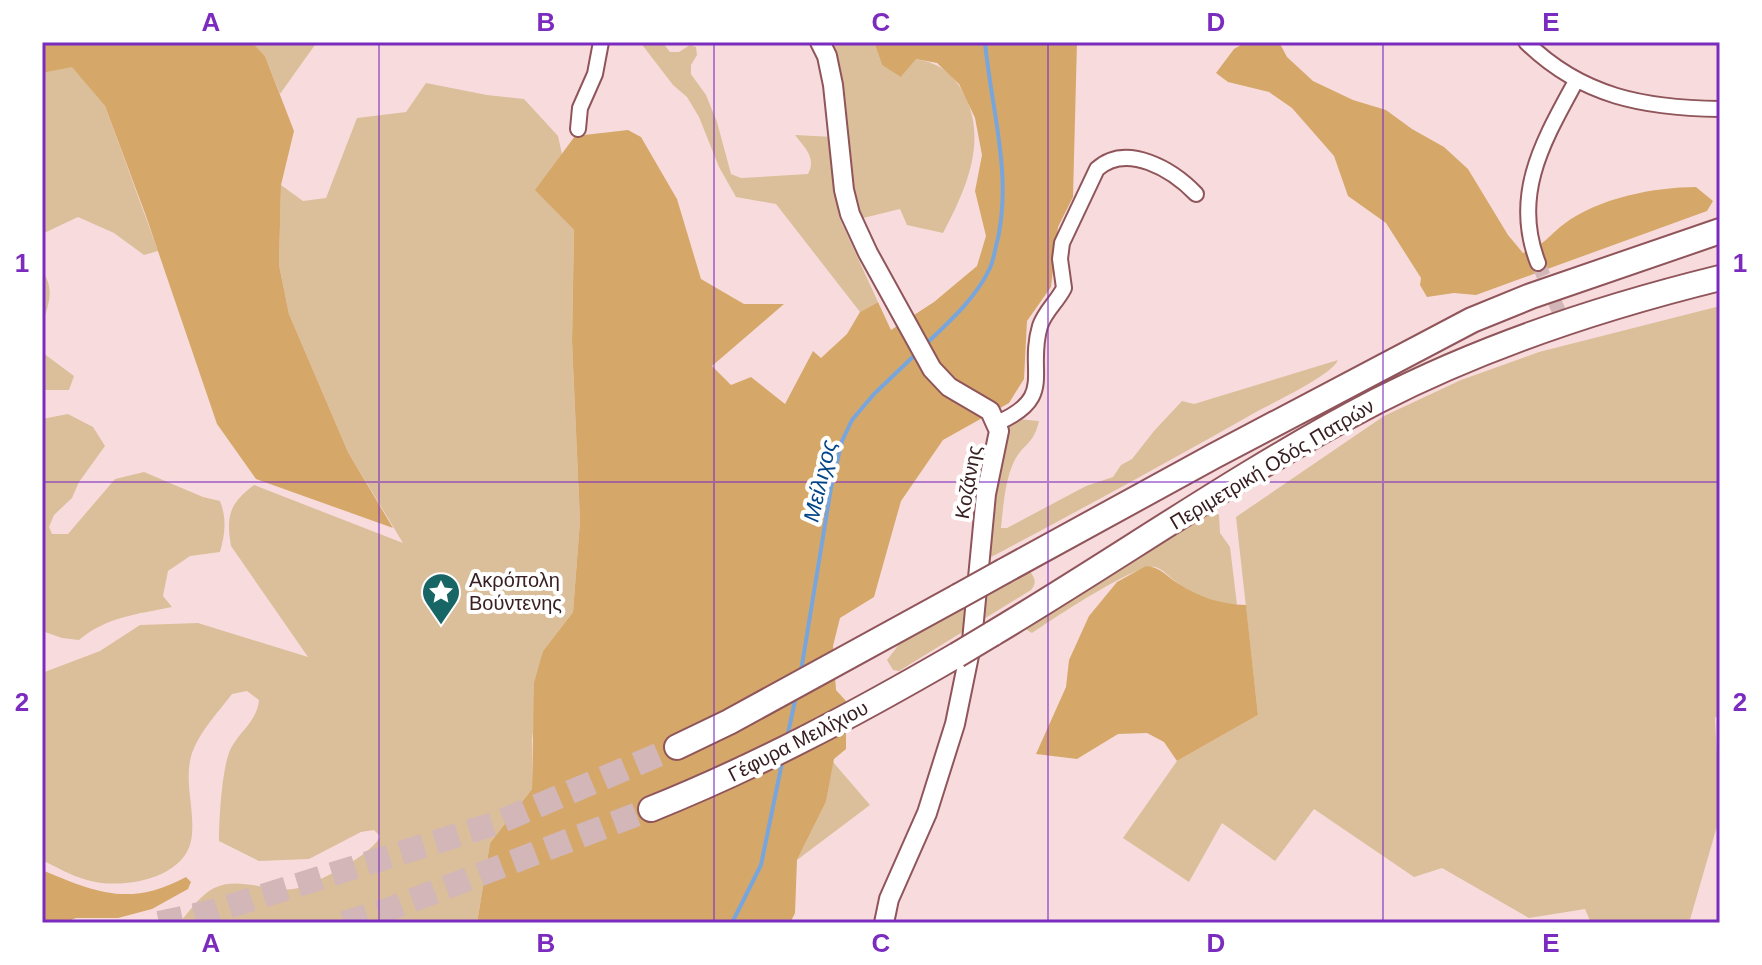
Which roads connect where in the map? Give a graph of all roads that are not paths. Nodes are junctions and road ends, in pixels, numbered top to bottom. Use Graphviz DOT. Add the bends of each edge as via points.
graph roads {
  1 [pos="601,42"];
  2 [pos="820,42"];
  3 [pos="1526,42"];
  4 [pos="1576,81"];
  5 [pos="1720,109"];
  6 [pos="578,129"];
  7 [pos="1196,194"];
  8 [pos="1720,231"];
  9 [pos="1538,263"];
  10 [pos="1720,278"];
  11 [pos="997,423"];
  12 [pos="895,691"];
  13 [pos="677,747"];
  14 [pos="651,809"];
  15 [pos="884,923"];
  1 -- 6 [label="street"];
  2 -- 11 [label="street, Κοζάνης" via="833,85 850,214 938,377 985,407"];
  3 -- 4 [label="street"];
  4 -- 5 [label="street" via="1638,102"];
  4 -- 9 [label="street" via="1529,188 1527,224"];
  7 -- 11 [label="street" via="1166,170 1140,160 1119,159 1097,169 1062,243 1064,288 1039,331 1036,390 1020,410"];
  8 -- 13 [label="highway, Περιμετρική Οδός Πατρών, bridge" via="1472,320"];
  10 -- 12 [label="highway, Περιμετρική Οδός Πατρών, bridge" via="1543,329 1380,400"];
  11 -- 15 [label="street, Κοζάνης" via="966,681 942,771"];
  12 -- 14 [label="highway, Γέφυρα Μειλίχιου" via="830,728"];
}
